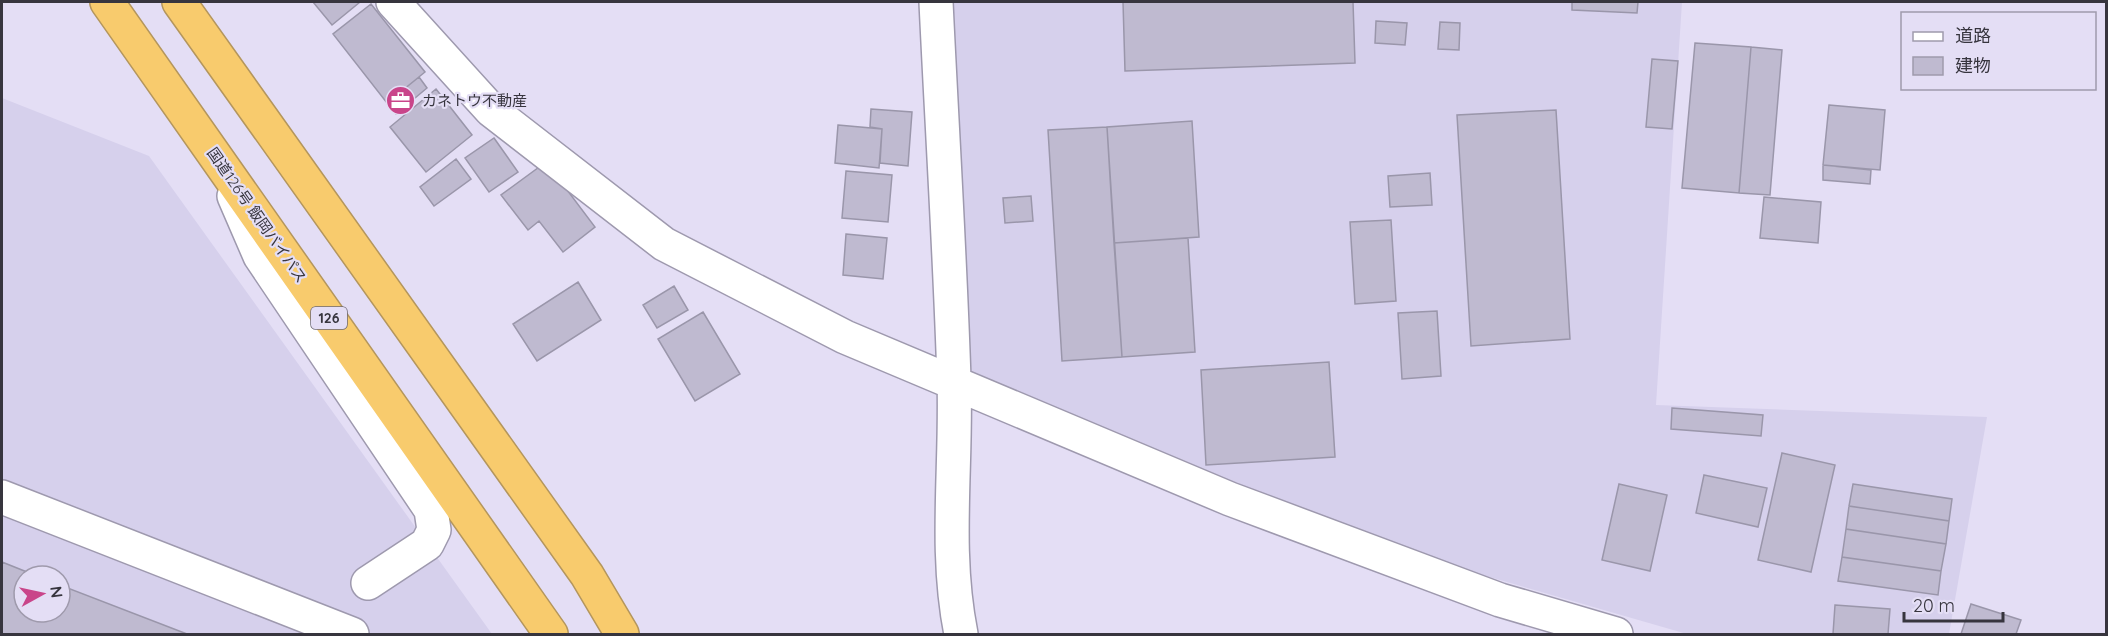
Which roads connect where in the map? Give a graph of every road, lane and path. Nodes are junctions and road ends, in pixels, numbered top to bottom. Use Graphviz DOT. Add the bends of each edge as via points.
graph roads {
  1 [pos="107,2"];
  2 [pos="179,2"];
  3 [pos="393,2"];
  4 [pos="936,2"];
  5 [pos="217,159"];
  6 [pos="954,382"];
  7 [pos="2,497"];
  8 [pos="368,583"];
  9 [pos="352,634"];
  10 [pos="551,634"];
  11 [pos="622,634"];
  12 [pos="961,634"];
  13 [pos="1616,634"];
  1 -- 5 [label="highway, 国道126号 飯岡バイパス / 126"];
  2 -- 11 [label="highway" via="587,575"];
  3 -- 6 [label="street" via="491,110 664,244 845,337"];
  4 -- 6 [label="street"];
  5 -- 8 [label="street" via="260,256 431,510 434,530 427,544"];
  5 -- 10 [label="highway, 国道126号 飯岡バイパス / 126"];
  6 -- 12 [label="street" via="951,532"];
  6 -- 13 [label="street" via="1252,507 1500,600"];
  7 -- 9 [label="street"];
}
